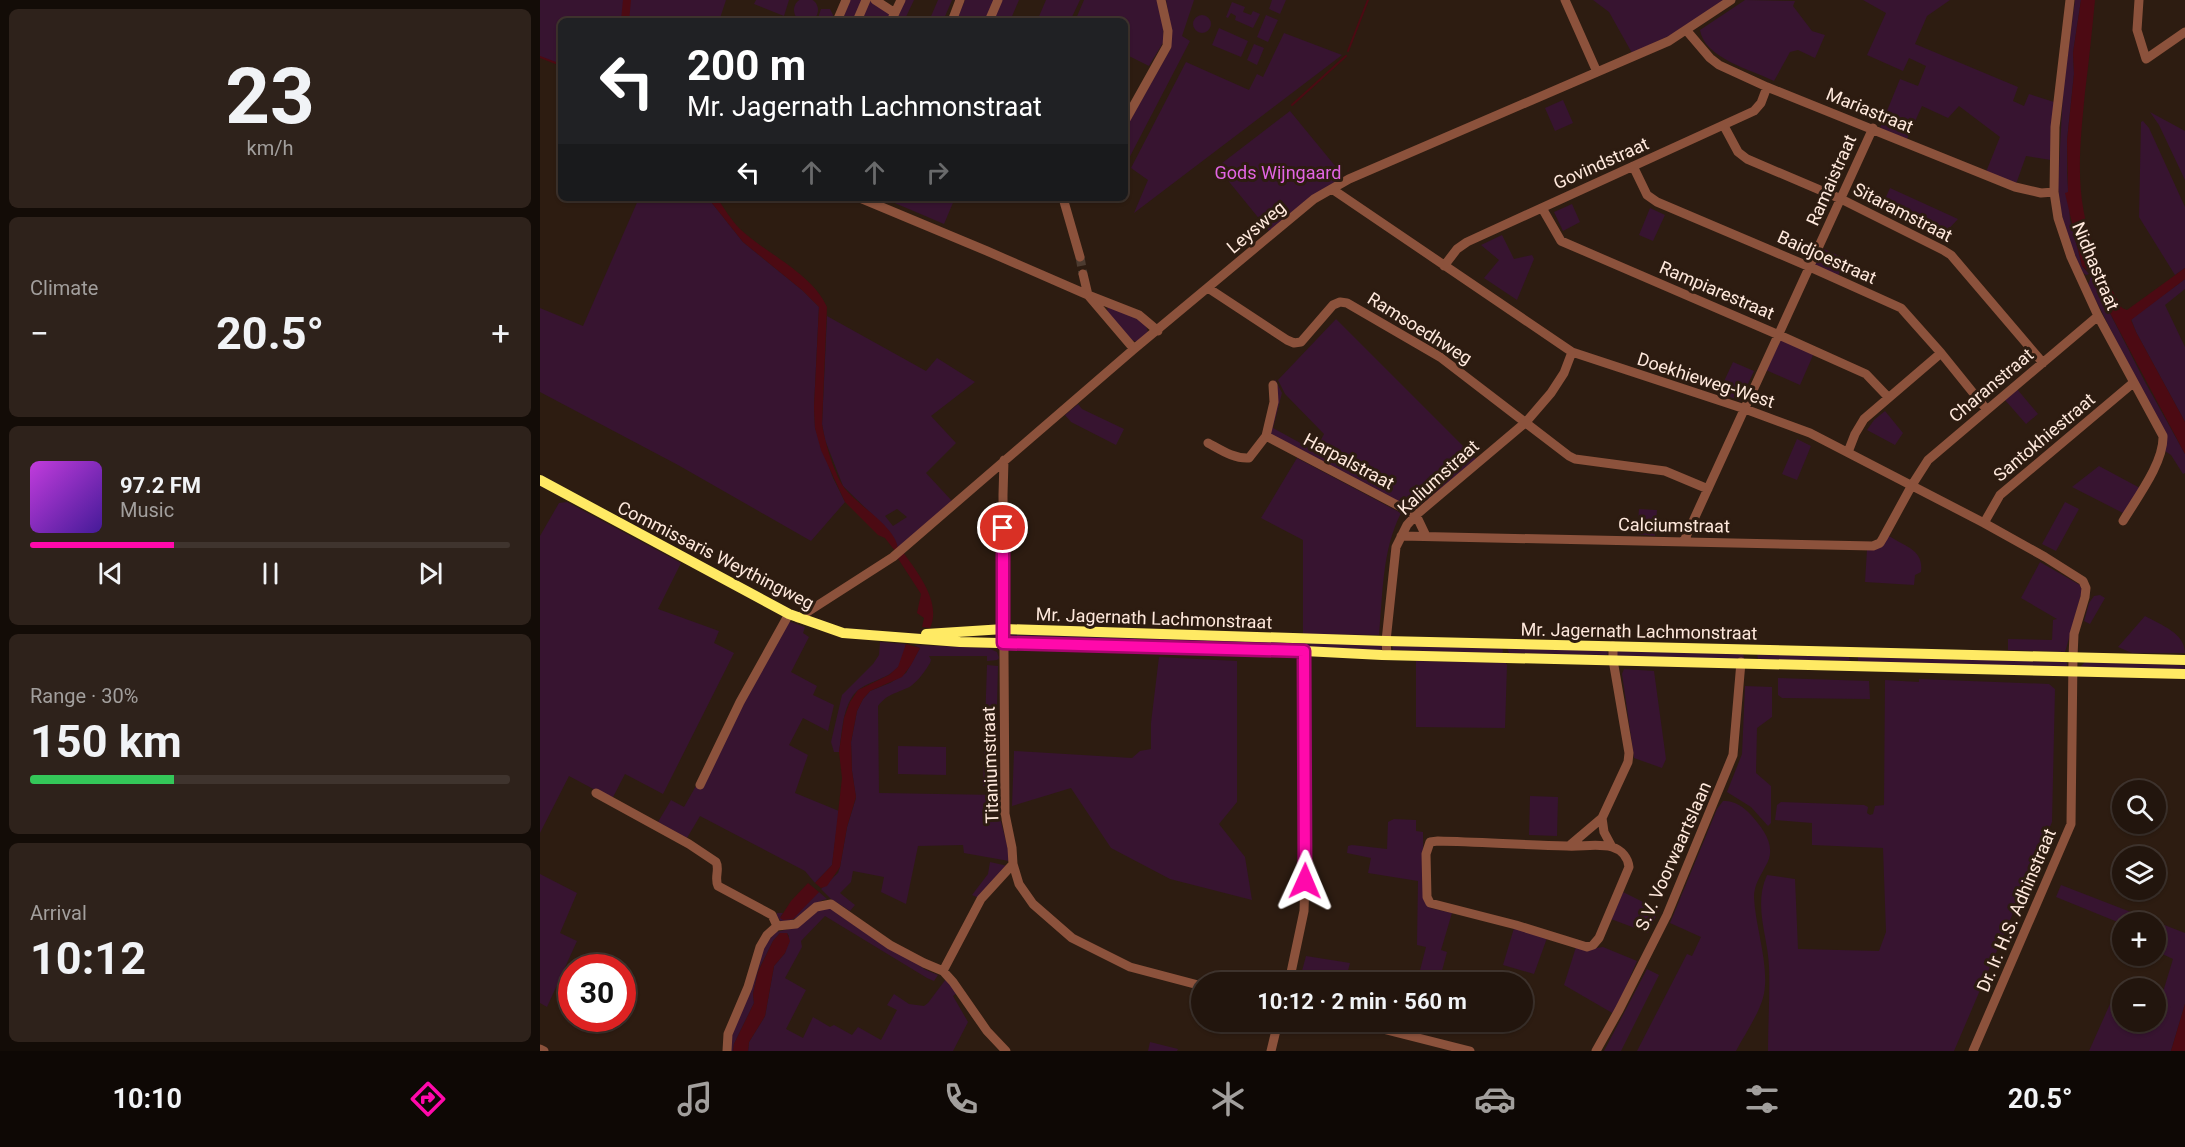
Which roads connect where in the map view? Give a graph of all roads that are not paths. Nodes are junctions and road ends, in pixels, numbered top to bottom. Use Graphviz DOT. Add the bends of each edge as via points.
graph roads {
  1 [pos="846,0"];
  2 [pos="866,0"];
  3 [pos="875,0"];
  4 [pos="901,0"];
  5 [pos="960,0"];
  6 [pos="998,0"];
  7 [pos="1161,0"];
  8 [pos="1565,0"];
  9 [pos="1731,0"];
  10 [pos="2070,0"];
  11 [pos="2139,0"];
  12 [pos="893,17"];
  13 [pos="838,18"];
  14 [pos="858,18"];
  15 [pos="953,18"];
  16 [pos="989,18"];
  17 [pos="1688,31"];
  18 [pos="2185,33"];
  19 [pos="1598,72"];
  20 [pos="1767,87"];
  21 [pos="1128,116"];
  22 [pos="1724,126"];
  23 [pos="1873,128"];
  24 [pos="1633,166"];
  25 [pos="1332,189"];
  26 [pos="2054,192"];
  27 [pos="1841,199"];
  28 [pos="867,201"];
  29 [pos="1066,201"];
  30 [pos="1542,208"];
  31 [pos="1080,257"];
  32 [pos="1444,266"];
  33 [pos="1810,267"];
  34 [pos="1083,274"];
  35 [pos="1208,288"];
  36 [pos="1088,295"];
  37 [pos="2098,316"];
  38 [pos="1158,330"];
  39 [pos="1779,334"];
  40 [pos="1134,349"];
  41 [pos="1572,352"];
  42 [pos="1941,353"];
  43 [pos="2043,363"];
  44 [pos="2133,383"];
  45 [pos="1273,385"];
  46 [pos="1888,397"];
  47 [pos="1745,409"];
  48 [pos="1987,410"];
  49 [pos="1526,422"];
  50 [pos="1266,436"];
  51 [pos="1208,443"];
  52 [pos="1848,452"];
  53 [pos="1004,460"];
  54 [pos="540,480"];
  55 [pos="1911,485"];
  56 [pos="1708,489"];
  57 [pos="1416,515"];
  58 [pos="2122,521"];
  59 [pos="1984,523"];
  60 [pos="1401,536"];
  61 [pos="1426,536"];
  62 [pos="1684,541"];
  63 [pos="2083,581"];
  64 [pos="793,616"];
  65 [pos="1004,629"];
  66 [pos="884,636"];
  67 [pos="1386,641"];
  68 [pos="1003,643"];
  69 [pos="1613,646"];
  70 [pos="1749,650"];
  71 [pos="1304,651"];
  72 [pos="1850,652"];
  73 [pos="1387,655"];
  74 [pos="2073,657"];
  75 [pos="1613,660"];
  76 [pos="2185,660"];
  77 [pos="1745,663"];
  78 [pos="1850,665"];
  79 [pos="2072,671"];
  80 [pos="2185,674"];
  81 [pos="700,785"];
  82 [pos="596,793"];
  83 [pos="1602,818"];
  84 [pos="1569,846"];
  85 [pos="1612,847"];
  86 [pos="1013,864"];
  87 [pos="777,926"];
  88 [pos="943,971"];
  89 [pos="1291,972"];
  90 [pos="1191,983"];
  91 [pos="1276,1032"];
  92 [pos="1395,1032"];
  93 [pos="727,1051"];
  94 [pos="1006,1051"];
  95 [pos="1271,1051"];
  96 [pos="1470,1051"];
  97 [pos="1596,1051"];
  98 [pos="1973,1051"];
  1 -- 13 [label="street"];
  2 -- 14 [label="street"];
  3 -- 12 [label="street"];
  4 -- 12 [label="street"];
  5 -- 15 [label="street"];
  6 -- 16 [label="street"];
  7 -- 21 [label="street" via="1167,46"];
  8 -- 19 [label="street"];
  9 -- 17 [label="street, Leysweg"];
  10 -- 26 [label="street, Nidhastraat" via="2055,127"];
  11 -- 18 [label="street" via="2138,30 2146,59"];
  17 -- 19 [label="street, Leysweg"];
  17 -- 20 [label="street, Mariastraat" via="1719,65"];
  19 -- 25 [label="street, Leysweg"];
  20 -- 22 [label="street, Govindstraat" via="1759,107"];
  20 -- 23 [label="street, Mariastraat"];
  22 -- 24 [label="street, Govindstraat"];
  22 -- 27 [label="street, Sitaramstraat" via="1742,156"];
  23 -- 26 [label="street, Mariastraat" via="2015,187"];
  23 -- 27 [label="street, Ramaistraat"];
  24 -- 30 [label="street, Govindstraat"];
  24 -- 33 [label="street, Baidjoestraat" via="1647,195 1657,202"];
  25 -- 32 [label="street, Doekhieweg-West"];
  25 -- 35 [label="street, Leysweg" via="1314,199"];
  26 -- 37 [label="street, Nidhastraat" via="2063,238"];
  27 -- 33 [label="street, Ramaistraat"];
  27 -- 43 [label="street, Sitaramstraat" via="1951,255"];
  28 -- 36 [label="street"];
  29 -- 31 [label="street"];
  30 -- 32 [label="street, Govindstraat" via="1467,242"];
  30 -- 39 [label="street, Rampiarestraat" via="1561,241"];
  32 -- 41 [label="street, Doekhieweg-West"];
  33 -- 39 [label="street, Ramaistraat"];
  33 -- 42 [label="street, Baidjoestraat" via="1901,308"];
  34 -- 36 [label="street"];
  35 -- 38 [label="street, Leysweg"];
  35 -- 49 [label="street, Ramsoedhweg" via="1294,343 1301,342 1333,305 1347,303 1440,357"];
  36 -- 38 [label="street" via="1139,315"];
  36 -- 40 [label="street"];
  37 -- 43 [label="street, Charanstraat"];
  37 -- 44 [label="street, Nidhastraat"];
  38 -- 40 [label="street, Leysweg"];
  39 -- 46 [label="street, Rampiarestraat" via="1866,374"];
  39 -- 47 [label="street, Ramaistraat"];
  40 -- 53 [label="street, Leysweg"];
  41 -- 47 [label="street, Doekhieweg-West"];
  41 -- 49 [label="street, Kaliumstraat" via="1551,393"];
  42 -- 46 [label="street"];
  42 -- 48 [label="street, Baidjoestraat"];
  43 -- 48 [label="street, Charanstraat"];
  44 -- 58 [label="street, Nidhastraat" via="2163,442 2153,470"];
  44 -- 59 [label="street, Santokhiestraat" via="2000,495"];
  45 -- 50 [label="street" via="1274,402"];
  46 -- 52 [label="street" via="1864,419"];
  47 -- 52 [label="street, Doekhieweg-West"];
  47 -- 56 [label="street, Ramaistraat"];
  48 -- 55 [label="street, Charanstraat" via="1928,460"];
  49 -- 56 [label="street" via="1575,459 1665,471"];
  49 -- 57 [label="street, Kaliumstraat"];
  50 -- 51 [label="street" via="1249,458 1231,455"];
  50 -- 57 [label="street, Harpalstraat"];
  52 -- 55 [label="street, Doekhieweg-West"];
  53 -- 64 [label="street, Leysweg" via="893,557"];
  53 -- 65 [label="street"];
  54 -- 64 [label="main road, Commissaris Weythingweg"];
  55 -- 59 [label="street, Doekhieweg-West"];
  55 -- 62 [label="street, Calciumstraat" via="1880,543 1873,546"];
  56 -- 62 [label="street, Ramaistraat"];
  57 -- 60 [label="street, Kaliumstraat"];
  57 -- 61 [label="street"];
  59 -- 63 [label="street, Doekhieweg-West"];
  60 -- 61 [label="street, Calciumstraat"];
  60 -- 67 [label="street, Kaliumstraat" via="1396,547"];
  61 -- 62 [label="street, Calciumstraat"];
  63 -- 74 [label="street, Dr. Ir. H.S. Adhinstraat" via="2085,597 2074,634"];
  64 -- 66 [label="main road, Commissaris Weythingweg" via="843,633"];
  64 -- 81 [label="street" via="740,702"];
  65 -- 66 [label="main road, Mr. Jagernath Lachmonstraat"];
  65 -- 67 [label="main road, Mr. Jagernath Lachmonstraat"];
  65 -- 68 [label="street"];
  66 -- 68 [label="main road, Mr. Jagernath Lachmonstraat"];
  67 -- 69 [label="main road, Mr. Jagernath Lachmonstraat"];
  67 -- 73 [label="street, Kaliumstraat"];
  68 -- 71 [label="main road, Mr. Jagernath Lachmonstraat"];
  68 -- 86 [label="street, Titaniumstraat" via="1005,814"];
  69 -- 70 [label="main road, Mr. Jagernath Lachmonstraat"];
  69 -- 75 [label="street"];
  70 -- 72 [label="main road, Mr. Jagernath Lachmonstraat"];
  70 -- 77 [label="main road"];
  71 -- 73 [label="main road, Mr. Jagernath Lachmonstraat"];
  71 -- 89 [label="street" via="1304,911"];
  72 -- 74 [label="main road, Mr. Jagernath Lachmonstraat"];
  72 -- 78 [label="main road"];
  73 -- 75 [label="main road, Mr. Jagernath Lachmonstraat"];
  74 -- 76 [label="main road, Mr. Jagernath Lachmonstraat"];
  74 -- 79 [label="street, Dr. Ir. H.S. Adhinstraat"];
  75 -- 77 [label="main road, Mr. Jagernath Lachmonstraat"];
  75 -- 83 [label="street" via="1629,753"];
  77 -- 78 [label="main road, Mr. Jagernath Lachmonstraat"];
  77 -- 97 [label="street, S.V. Voorwaartslaan" via="1733,756 1666,915"];
  78 -- 79 [label="main road, Mr. Jagernath Lachmonstraat"];
  79 -- 80 [label="main road, Mr. Jagernath Lachmonstraat"];
  79 -- 98 [label="street, Dr. Ir. H.S. Adhinstraat" via="2071,824"];
  82 -- 87 [label="street" via="716,862 718,886 772,915"];
  83 -- 84 [label="street"];
  83 -- 85 [label="street"];
  84 -- 85 [label="street"];
  84 -- 85 [label="street" via="1430,842 1426,854 1427,897 1434,905 1590,946 1603,932 1629,867 1627,858"];
  86 -- 88 [label="street" via="981,899"];
  86 -- 90 [label="street, Titaniumstraat" via="1018,884 1033,904 1072,938 1135,969"];
  87 -- 88 [label="street" via="796,924 816,907 831,903 890,945"];
  87 -- 93 [label="street" via="760,947 728,1034"];
  88 -- 94 [label="street"];
  91 -- 95 [label="street"];
  92 -- 96 [label="street"];
}
